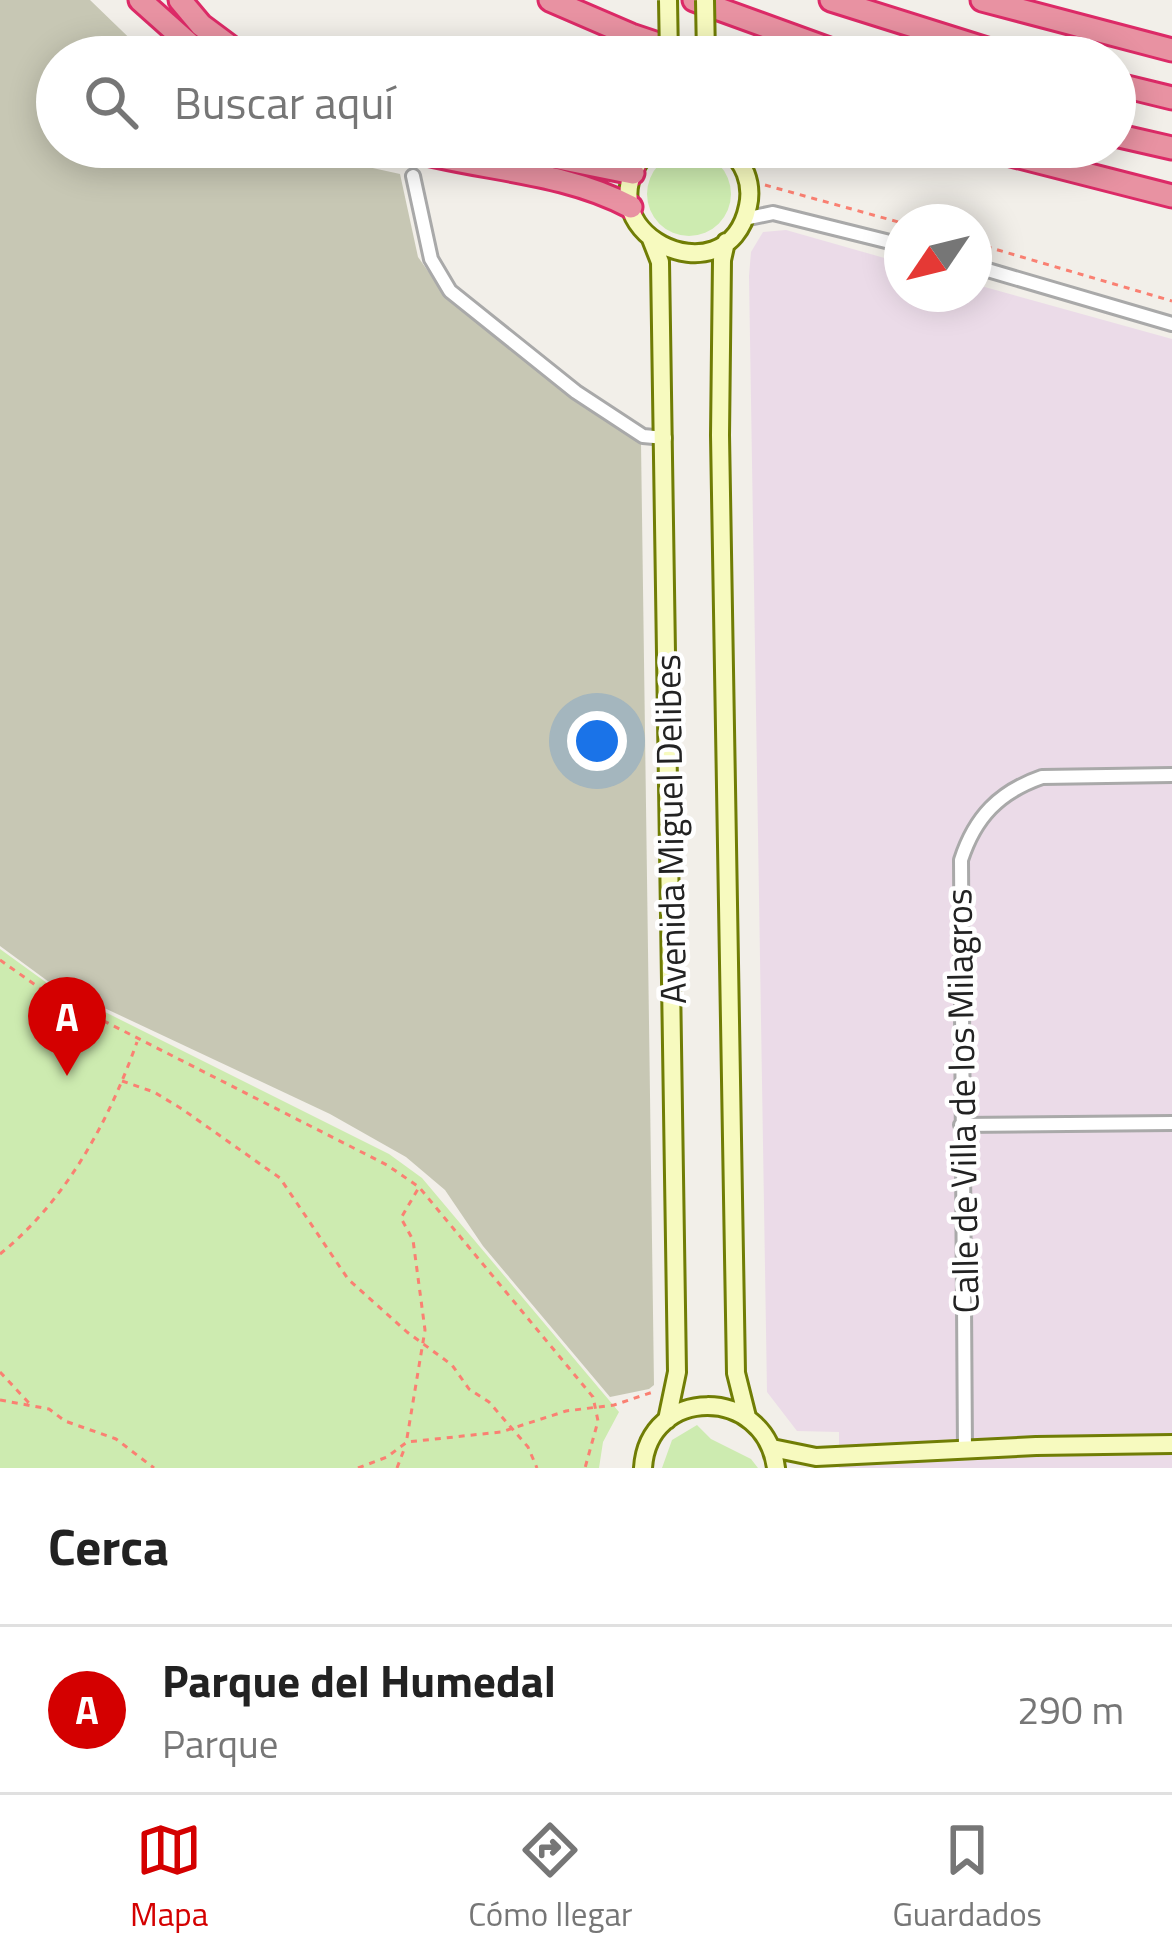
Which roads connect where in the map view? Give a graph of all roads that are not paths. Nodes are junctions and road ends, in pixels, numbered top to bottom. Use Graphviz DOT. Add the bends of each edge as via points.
graph roads {
  1 [pos="140,0"];
  2 [pos="180,0"];
  3 [pos="550,0"];
  4 [pos="584,0"];
  5 [pos="668,0"];
  6 [pos="694,0"];
  7 [pos="705,0"];
  8 [pos="831,0"];
  9 [pos="982,0"];
  10 [pos="180,36"];
  11 [pos="216,36"];
  12 [pos="634,36"];
  13 [pos="661,36"];
  14 [pos="669,36"];
  15 [pos="706,36"];
  16 [pos="793,36"];
  17 [pos="945,36"];
  18 [pos="1119,36"];
  19 [pos="1136,41"];
  20 [pos="1172,50"];
  21 [pos="1136,89"];
  22 [pos="1172,98"];
  23 [pos="1136,140"];
  24 [pos="1172,148"];
  25 [pos="488,168"];
  26 [pos="608,168"];
  27 [pos="636,168"];
  28 [pos="744,168"];
  29 [pos="1062,168"];
  30 [pos="633,173"];
  31 [pos="413,176"];
  32 [pos="1172,196"];
  33 [pos="631,207"];
  34 [pos="744,219"];
  35 [pos="651,239"];
  36 [pos="884,241"];
  37 [pos="726,242"];
  38 [pos="992,271"];
  39 [pos="1172,323"];
  40 [pos="664,438"];
  41 [pos="1172,775"];
  42 [pos="1172,1123"];
  43 [pos="961,1126"];
  44 [pos="747,1417"];
  45 [pos="667,1420"];
  46 [pos="1172,1444"];
  47 [pos="772,1448"];
  48 [pos="965,1450"];
  49 [pos="643,1468"];
  50 [pos="776,1468"];
  1 -- 10 [label="highway"];
  2 -- 11 [label="highway"];
  3 -- 12 [label="highway"];
  4 -- 13 [label="highway"];
  5 -- 14 [label="main road, bridge"];
  6 -- 16 [label="highway"];
  7 -- 15 [label="main road, bridge"];
  8 -- 17 [label="highway"];
  9 -- 18 [label="highway"];
  19 -- 20 [label="highway"];
  21 -- 22 [label="highway"];
  23 -- 24 [label="highway"];
  25 -- 33 [label="highway" via="566,181"];
  26 -- 30 [label="highway"];
  27 -- 30 [label="main road"];
  28 -- 34 [label="main road"];
  29 -- 32 [label="highway"];
  30 -- 33 [label="main road"];
  31 -- 40 [label="street" via="431,259 450,291 575,392 643,436"];
  33 -- 35 [label="main road"];
  34 -- 36 [label="street" via="773,213"];
  34 -- 37 [label="main road"];
  35 -- 37 [label="main road" via="696,254"];
  35 -- 40 [label="main road, Avenida Miguel Delibes" via="660,262"];
  37 -- 44 [label="main road, Avenida Miguel Delibes" via="720,436 736,1349"];
  38 -- 39 [label="street"];
  40 -- 45 [label="main road, Avenida Miguel Delibes" via="677,1372"];
  41 -- 43 [label="street, Calle de Villa de los Milagros" via="1042,777 983,812 969,835 959,889"];
  42 -- 43 [label="street"];
  43 -- 48 [label="street, Calle de Villa de los Milagros"];
  44 -- 45 [label="main road" via="715,1406"];
  44 -- 47 [label="main road"];
  45 -- 49 [label="main road, Avenida Miguel Delibes" via="652,1436"];
  46 -- 48 [label="main road"];
  47 -- 48 [label="main road" via="816,1457"];
  47 -- 50 [label="main road"];
}
